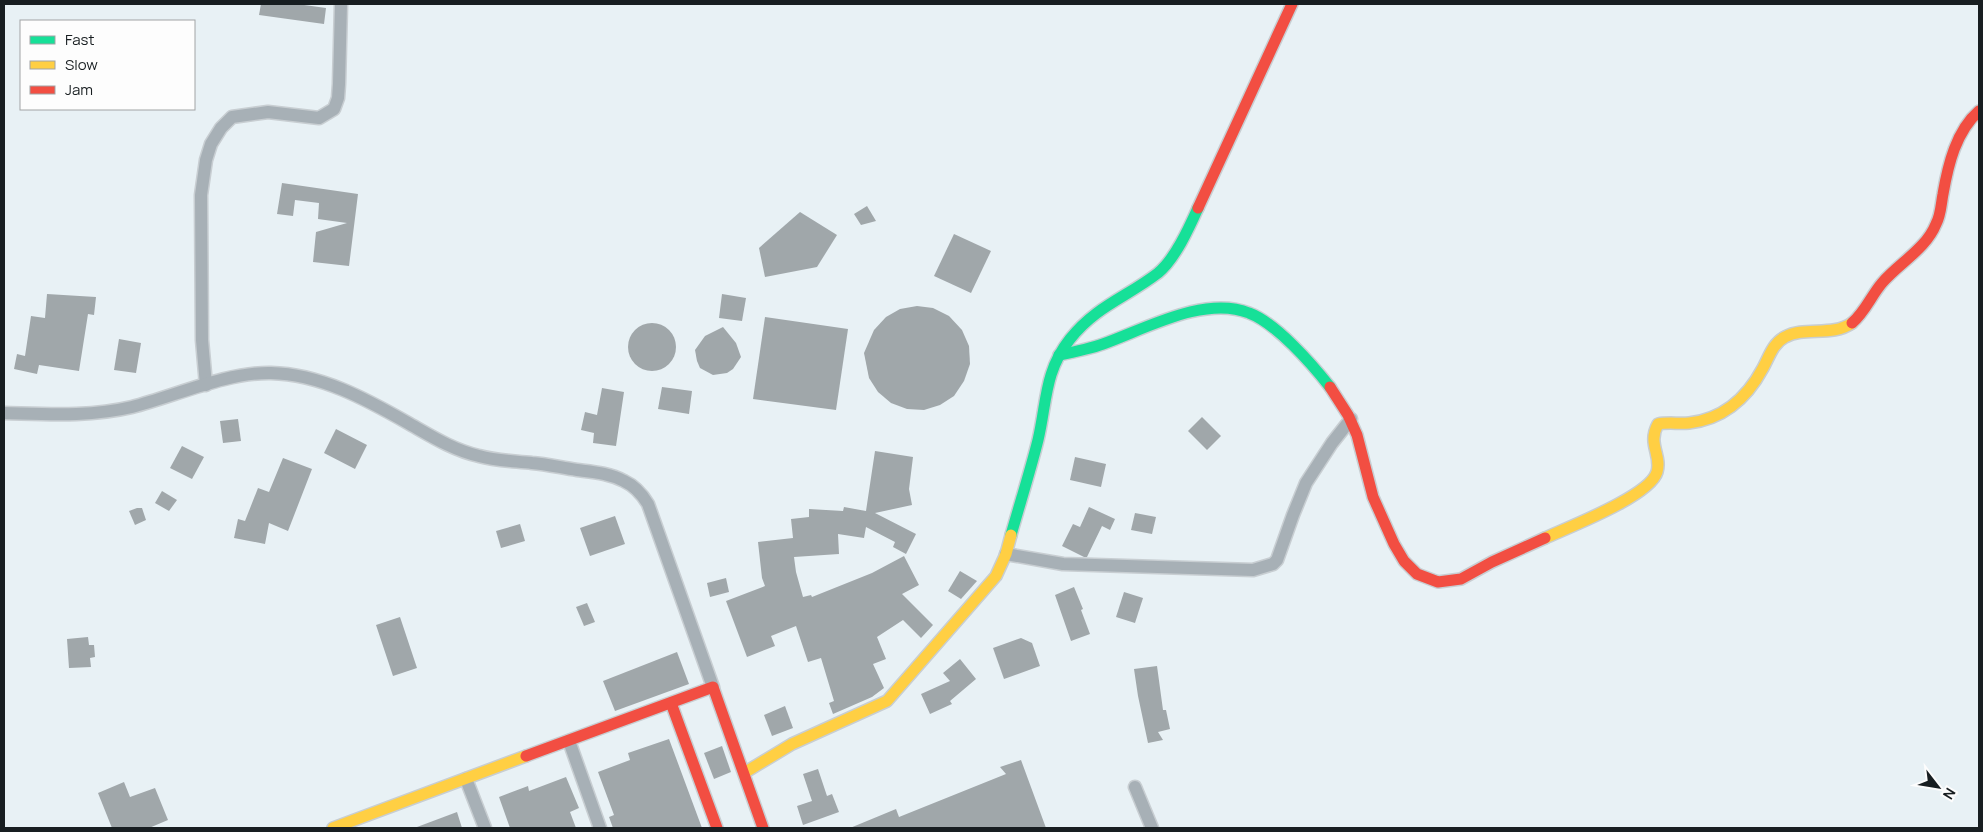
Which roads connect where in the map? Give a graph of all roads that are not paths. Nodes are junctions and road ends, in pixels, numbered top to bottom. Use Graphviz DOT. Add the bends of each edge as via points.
graph roads {
  1 [pos="341,4"];
  2 [pos="1292,4"];
  3 [pos="1979,111"];
  4 [pos="1060,355"];
  5 [pos="206,385"];
  6 [pos="4,413"];
  7 [pos="1351,419"];
  8 [pos="1006,554"];
  9 [pos="714,687"];
  10 [pos="671,703"];
  11 [pos="569,741"];
  12 [pos="744,773"];
  13 [pos="466,779"];
  14 [pos="1135,787"];
  15 [pos="365,823"];
  16 [pos="333,828"];
  17 [pos="485,828"];
  18 [pos="600,828"];
  19 [pos="718,828"];
  20 [pos="763,828"];
  21 [pos="1152,828"];
  1 -- 5 [label="street" via="339,84 334,109 320,118 268,112 232,117 221,128 208,152 200,195 202,340"];
  2 -- 4 [label="street" via="1193,220 1175,252 1159,272 1088,319"];
  3 -- 7 [label="street" via="1969,122 1955,150 1933,231 1881,284 1866,308 1844,328 1787,335 1772,350 1754,383 1732,407 1694,422 1658,424 1652,437 1657,460 1656,475 1621,502 1461,579 1440,582 1423,577 1409,568 1397,553 1373,495"];
  4 -- 7 [label="street" via="1110,342 1184,314 1242,310 1271,327 1307,361"];
  4 -- 8 [label="street" via="1048,380 1038,438"];
  5 -- 6 [label="street" via="111,411"];
  5 -- 9 [label="street" via="258,373 314,380 373,403 465,452 505,461 604,474 626,481 648,504"];
  7 -- 8 [label="street" via="1306,483 1282,541 1280,556 1274,564 1253,570 1063,564"];
  8 -- 12 [label="street" via="985,590 887,701 792,744"];
  9 -- 10 [label="street"];
  9 -- 12 [label="street"];
  10 -- 11 [label="street"];
  10 -- 19 [label="street"];
  11 -- 13 [label="street"];
  11 -- 18 [label="street"];
  12 -- 20 [label="street"];
  13 -- 15 [label="street"];
  13 -- 17 [label="street"];
  14 -- 21 [label="street"];
  15 -- 16 [label="street"];
}
